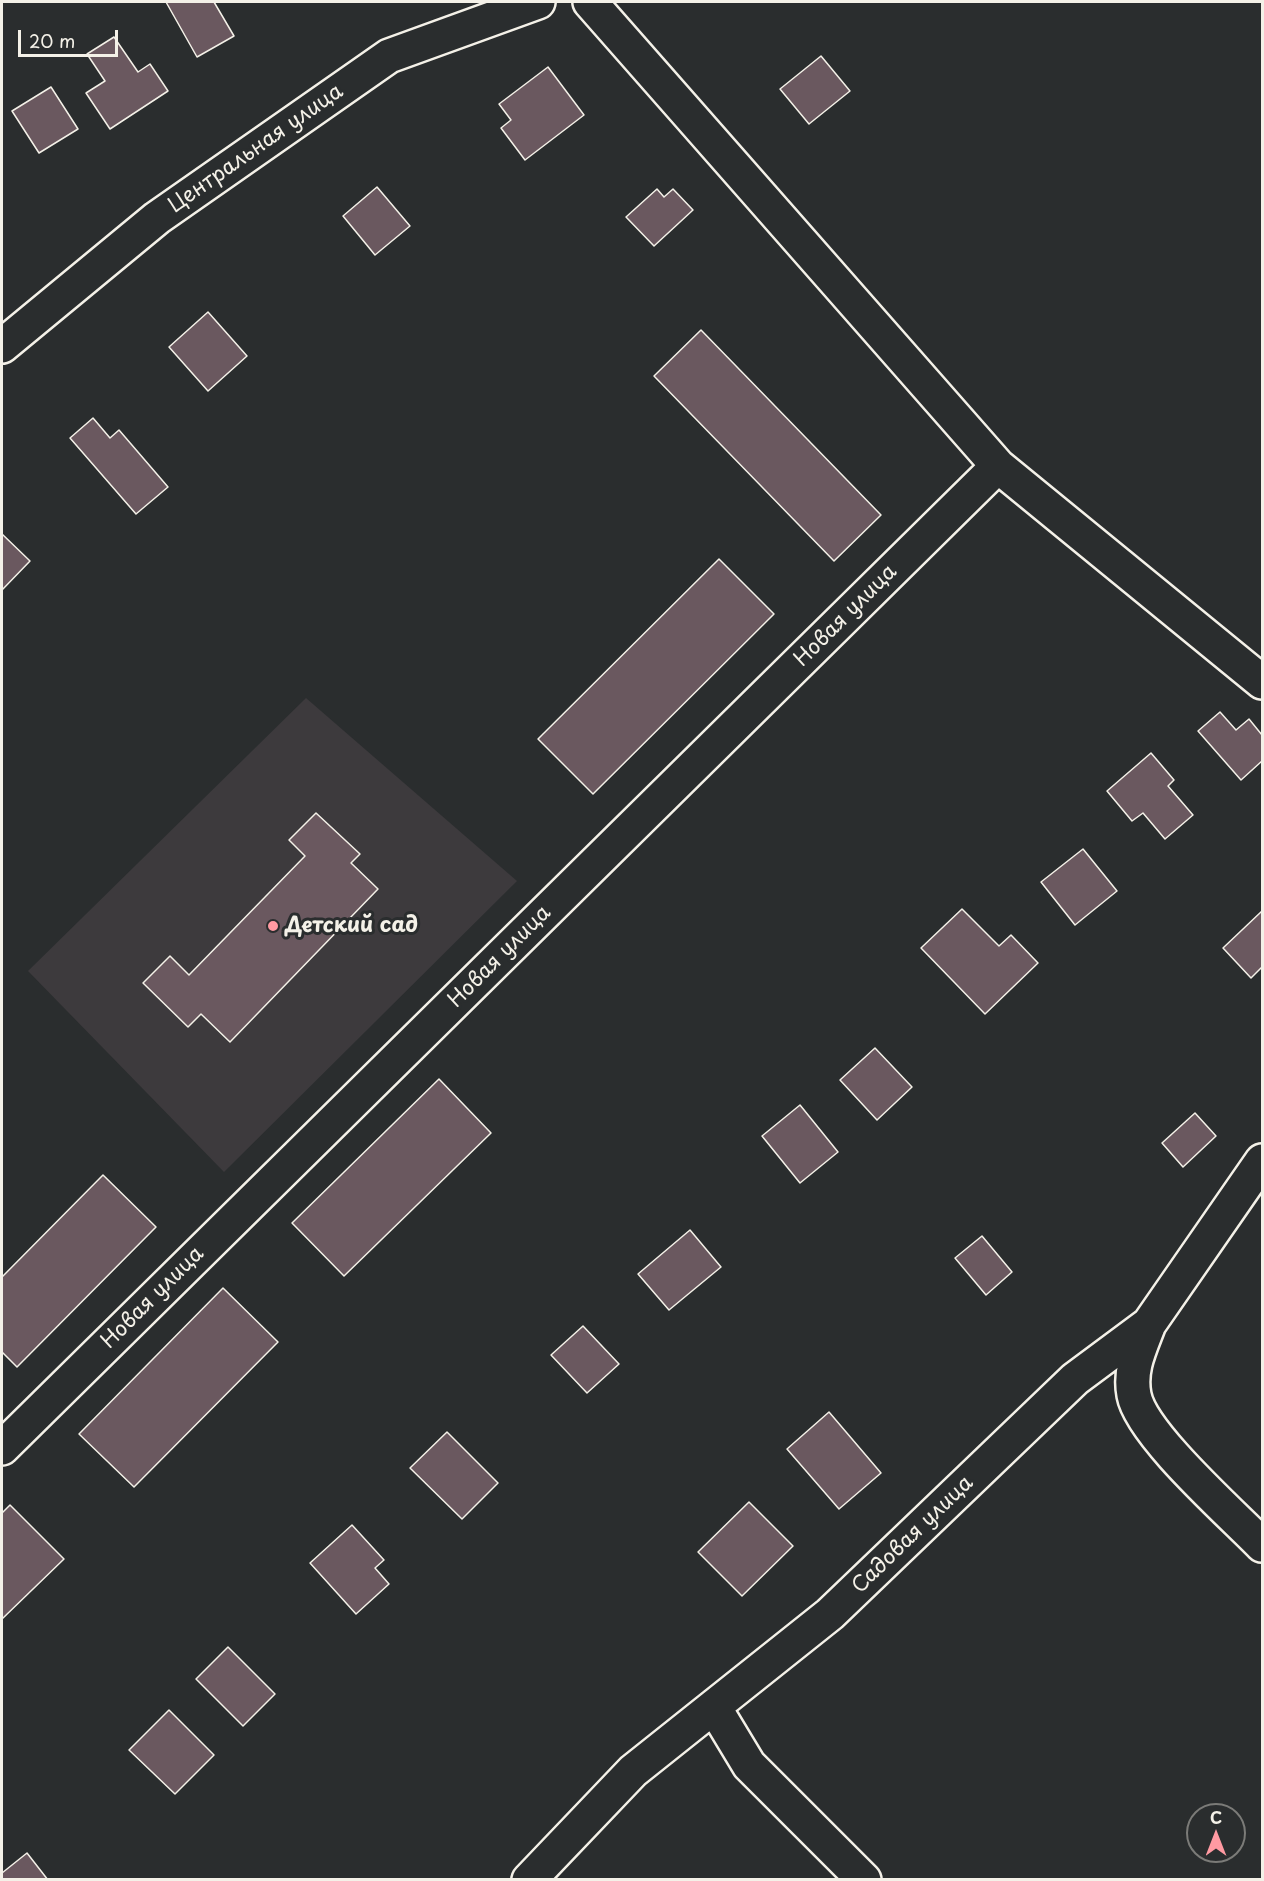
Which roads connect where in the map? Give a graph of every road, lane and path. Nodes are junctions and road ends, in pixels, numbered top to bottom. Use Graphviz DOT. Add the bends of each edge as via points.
graph roads {
  1 [pos="538,2"];
  2 [pos="590,2"];
  3 [pos="2,346"];
  4 [pos="998,466"];
  5 [pos="1263,682"];
  6 [pos="1263,1161"];
  7 [pos="1149,1324"];
  8 [pos="2,1448"];
  9 [pos="1263,1545"];
  10 [pos="714,1707"];
  11 [pos="529,1880"];
  12 [pos="864,1880"];
  1 -- 3 [label="street, Центральная улица" via="389,56 157,218"];
  2 -- 4 [label="street"];
  4 -- 5 [label="street"];
  4 -- 8 [label="street, Новая улица"];
  6 -- 7 [label="street, Садовая улица"];
  7 -- 9 [label="street" via="1133,1364 1134,1397 1150,1431"];
  7 -- 10 [label="street, Садовая улица" via="1075,1379 831,1614"];
  10 -- 11 [label="street, Садовая улица" via="633,1771"];
  10 -- 12 [label="street" via="749,1765"];
}
